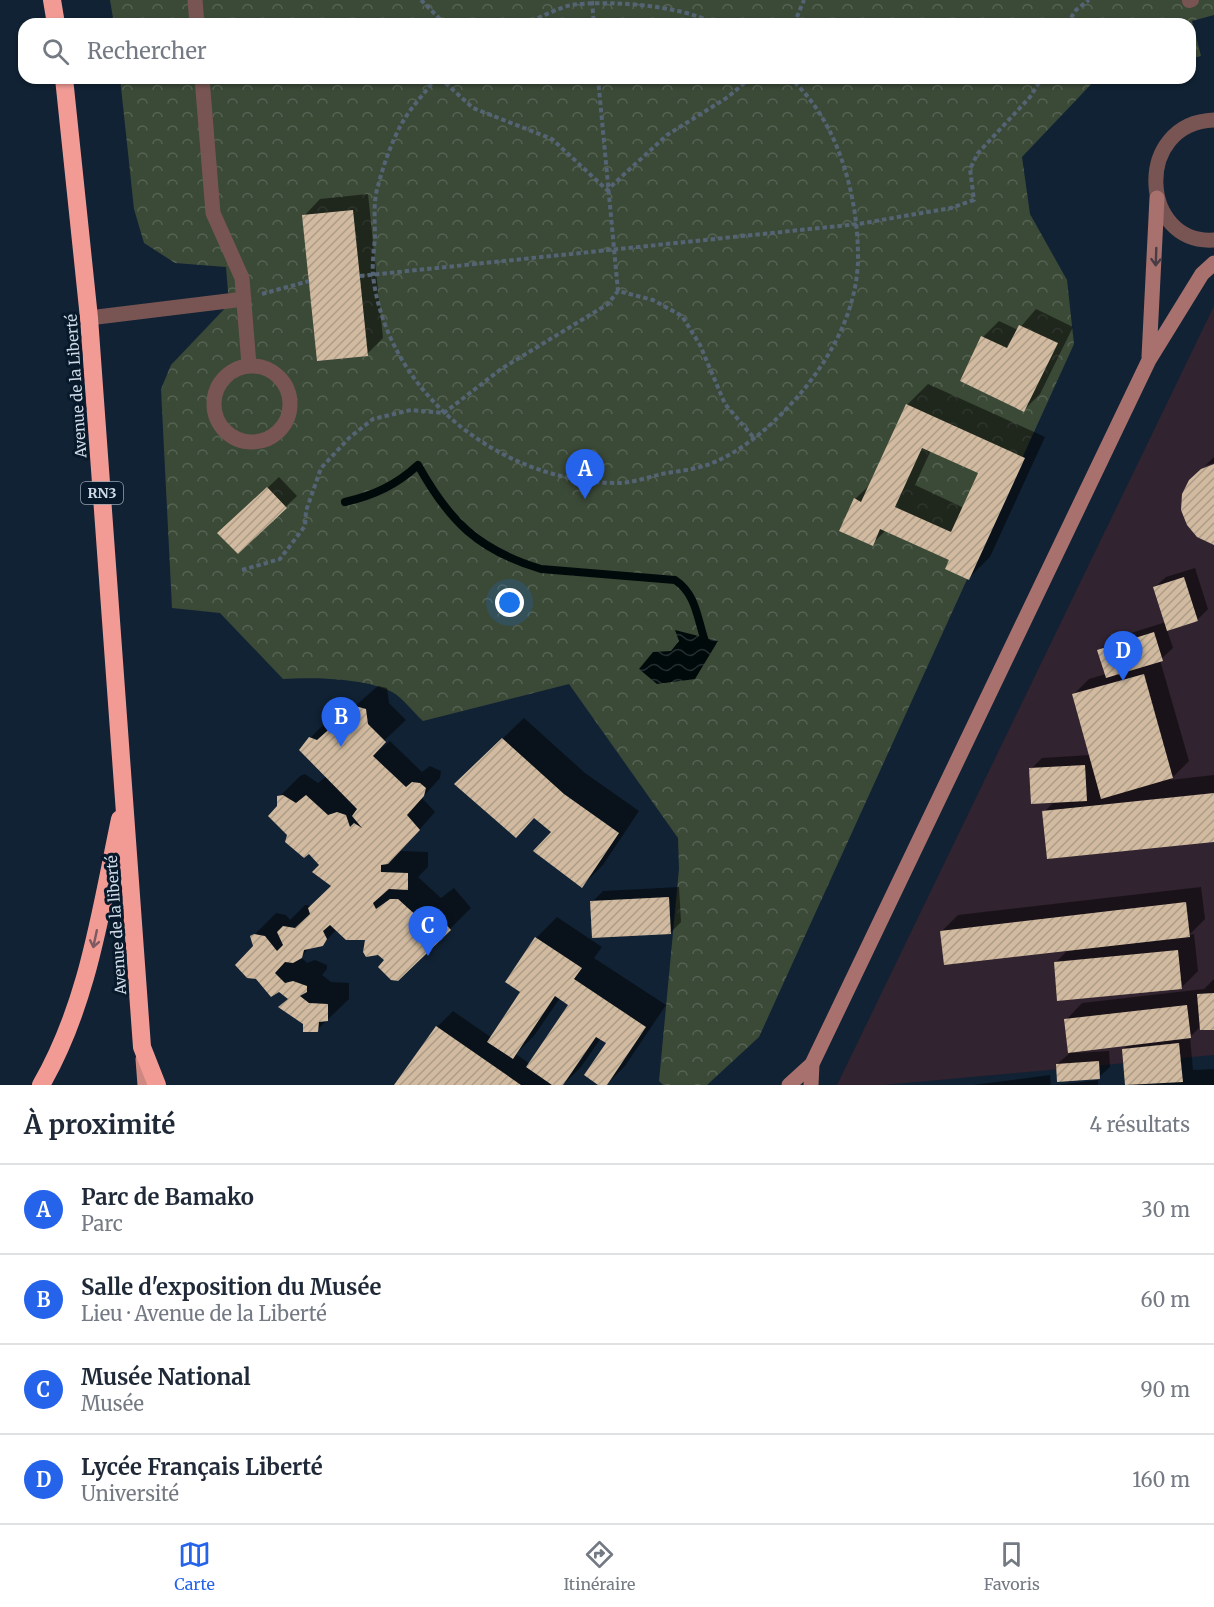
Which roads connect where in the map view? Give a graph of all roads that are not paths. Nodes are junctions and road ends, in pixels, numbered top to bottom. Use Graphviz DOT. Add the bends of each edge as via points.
graph roads {
  1 [pos="52,0"];
  2 [pos="195,0"];
  3 [pos="55,18"];
  4 [pos="196,18"];
  5 [pos="65,84"];
  6 [pos="202,84"];
  7 [pos="1214,120"];
  8 [pos="1156,198"];
  9 [pos="1214,240"];
  10 [pos="1214,263"];
  11 [pos="244,299"];
  12 [pos="89,318"];
  13 [pos="1149,360"];
  14 [pos="249,365"];
  15 [pos="124,800"];
  16 [pos="142,1047"];
  17 [pos="812,1064"];
  18 [pos="41,1085"];
  19 [pos="145,1085"];
  20 [pos="157,1085"];
  21 [pos="789,1085"];
  22 [pos="810,1085"];
  1 -- 3 [label="highway"];
  2 -- 4 [label="street"];
  5 -- 12 [label="highway, Avenue de la Liberté / RN3"];
  6 -- 11 [label="street" via="213,213 242,278"];
  7 -- 8 [label="street" via="1193,124 1165,146 1157,162"];
  8 -- 9 [label="street" via="1168,218 1185,233"];
  8 -- 13 [label="street, one-way"];
  10 -- 13 [label="street" via="1202,274"];
  11 -- 12 [label="street"];
  11 -- 14 [label="street"];
  12 -- 15 [label="highway, Avenue de la Liberté / RN3"];
  13 -- 17 [label="street"];
  14 -- 14 [label="street" via="224,377 214,396 214,415 225,431 240,441 254,443 275,435 289,416 291,403 285,383 262,367"];
  15 -- 16 [label="highway, Avenue de la liberté"];
  15 -- 18 [label="highway, one-way" via="89,964 70,1024"];
  16 -- 19 [label="main road"];
  16 -- 20 [label="highway, Avenue de la liberté"];
  17 -- 21 [label="street"];
  17 -- 22 [label="street"];
}
